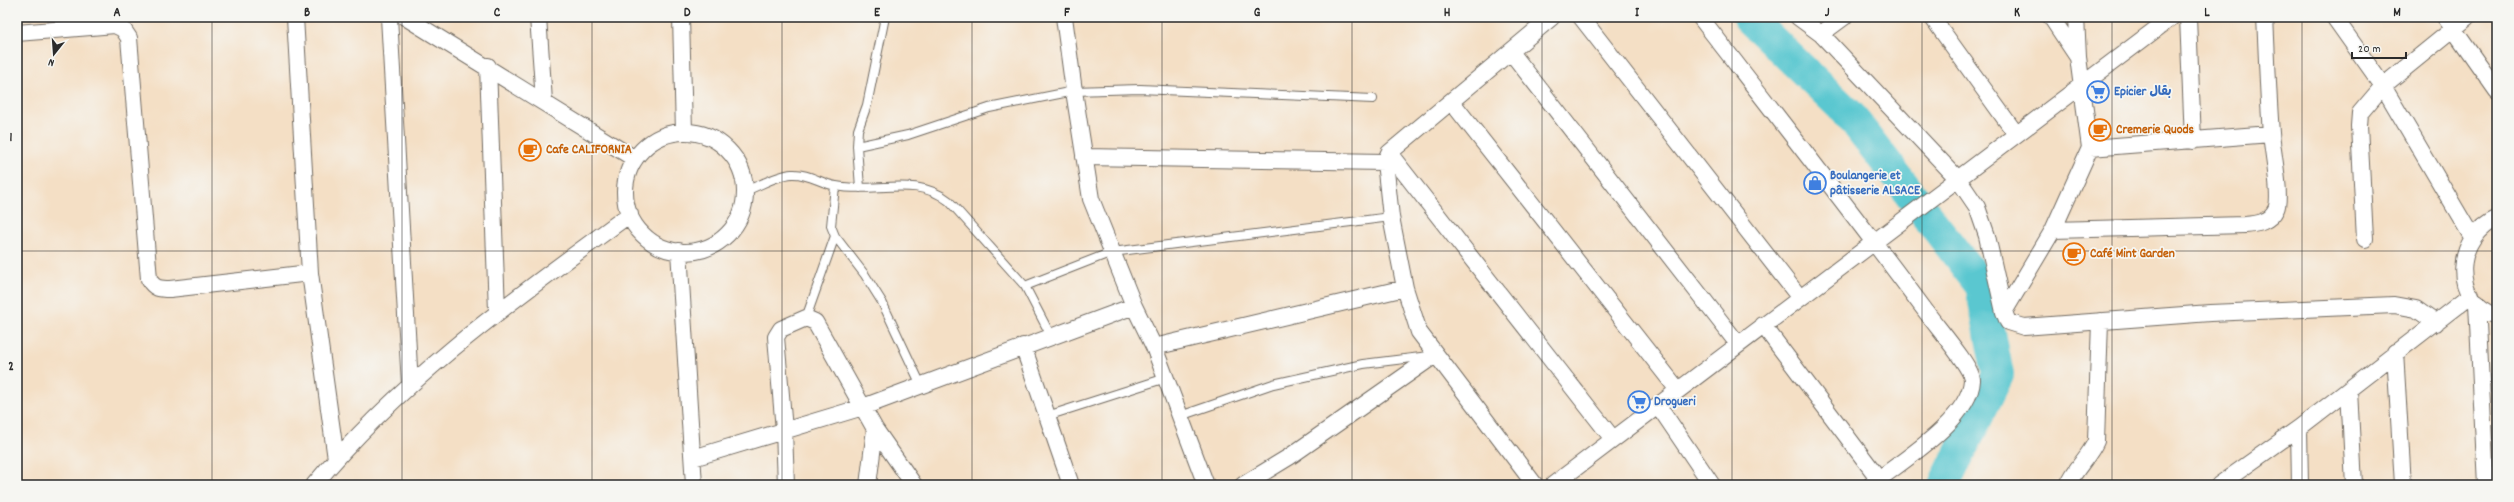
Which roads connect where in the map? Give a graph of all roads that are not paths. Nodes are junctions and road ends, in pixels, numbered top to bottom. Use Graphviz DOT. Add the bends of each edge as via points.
graph roads {
  1 [pos="295,17"];
  2 [pos="389,17"];
  3 [pos="405,17"];
  4 [pos="538,17"];
  5 [pos="681,17"];
  6 [pos="885,17"];
  7 [pos="1064,17"];
  8 [pos="1552,17"];
  9 [pos="1581,17"];
  10 [pos="1700,17"];
  11 [pos="1798,17"];
  12 [pos="1844,17"];
  13 [pos="1932,17"];
  14 [pos="2051,17"];
  15 [pos="2076,17"];
  16 [pos="2172,17"];
  17 [pos="2188,17"];
  18 [pos="2265,17"];
  19 [pos="2334,17"];
  20 [pos="2468,17"];
  21 [pos="2449,22"];
  22 [pos="424,24"];
  23 [pos="17,33"];
  24 [pos="1821,34"];
  25 [pos="1511,52"];
  26 [pos="2078,57"];
  27 [pos="488,66"];
  28 [pos="2082,85"];
  29 [pos="2383,86"];
  30 [pos="1074,91"];
  31 [pos="2497,91"];
  32 [pos="1373,99"];
  33 [pos="544,101"];
  34 [pos="1451,101"];
  35 [pos="684,132"];
  36 [pos="2016,134"];
  37 [pos="2271,134"];
  38 [pos="2193,141"];
  39 [pos="857,146"];
  40 [pos="2090,148"];
  41 [pos="1084,157"];
  42 [pos="635,158"];
  43 [pos="1387,158"];
  44 [pos="1958,179"];
  45 [pos="835,186"];
  46 [pos="860,188"];
  47 [pos="746,191"];
  48 [pos="630,214"];
  49 [pos="1391,217"];
  50 [pos="2497,218"];
  51 [pos="2053,230"];
  52 [pos="834,236"];
  53 [pos="2472,237"];
  54 [pos="2365,239"];
  55 [pos="1874,240"];
  56 [pos="679,251"];
  57 [pos="1112,252"];
  58 [pos="310,273"];
  59 [pos="1025,286"];
  60 [pos="1405,288"];
  61 [pos="1800,298"];
  62 [pos="2474,299"];
  63 [pos="1134,306"];
  64 [pos="497,311"];
  65 [pos="2004,312"];
  66 [pos="2497,316"];
  67 [pos="806,318"];
  68 [pos="2100,321"];
  69 [pos="2436,323"];
  70 [pos="1763,325"];
  71 [pos="1051,336"];
  72 [pos="1738,344"];
  73 [pos="1023,346"];
  74 [pos="1154,347"];
  75 [pos="2395,352"];
  76 [pos="1435,355"];
  77 [pos="1166,378"];
  78 [pos="410,385"];
  79 [pos="921,385"];
  80 [pos="1678,390"];
  81 [pos="2349,390"];
  82 [pos="1658,405"];
  83 [pos="863,407"];
  84 [pos="1047,416"];
  85 [pos="1180,416"];
  86 [pos="2299,428"];
  87 [pos="784,430"];
  88 [pos="875,430"];
  89 [pos="1613,439"];
  90 [pos="693,458"];
  91 [pos="336,459"];
  92 [pos="1875,482"];
  93 [pos="314,485"];
  94 [pos="694,485"];
  95 [pos="786,485"];
  96 [pos="868,485"];
  97 [pos="914,485"];
  98 [pos="1071,485"];
  99 [pos="1206,485"];
  100 [pos="1243,485"];
  101 [pos="1535,485"];
  102 [pos="1553,485"];
  103 [pos="1712,485"];
  104 [pos="2068,485"];
  105 [pos="2219,485"];
  106 [pos="2300,485"];
  107 [pos="2354,485"];
  108 [pos="2403,485"];
  109 [pos="2486,485"];
  1 -- 58 [label="street"];
  2 -- 78 [label="street"];
  3 -- 22 [label="street"];
  4 -- 33 [label="street"];
  5 -- 35 [label="street"];
  6 -- 39 [label="lane"];
  7 -- 30 [label="street"];
  8 -- 25 [label="street"];
  9 -- 61 [label="street"];
  10 -- 55 [label="street"];
  11 -- 24 [label="street"];
  12 -- 24 [label="street"];
  13 -- 36 [label="street"];
  14 -- 26 [label="street"];
  15 -- 26 [label="street"];
  16 -- 28 [label="street"];
  17 -- 38 [label="street"];
  18 -- 37 [label="street"];
  19 -- 29 [label="street"];
  20 -- 21 [label="street"];
  21 -- 29 [label="street"];
  21 -- 31 [label="street"];
  22 -- 27 [label="street"];
  23 -- 58 [label="street" via="115,25 123,29 129,38 149,279 152,285 159,289 170,289"];
  24 -- 44 [label="street"];
  25 -- 34 [label="street"];
  25 -- 72 [label="street"];
  26 -- 28 [label="street"];
  27 -- 33 [label="street"];
  27 -- 64 [label="street"];
  28 -- 36 [label="street"];
  28 -- 40 [label="street"];
  29 -- 53 [label="street"];
  29 -- 54 [label="street" via="2360,113 2359,119"];
  30 -- 32 [label="lane" via="1140,89"];
  30 -- 39 [label="lane" via="989,108 908,135"];
  30 -- 41 [label="street"];
  33 -- 42 [label="street"];
  34 -- 43 [label="street"];
  34 -- 80 [label="street"];
  35 -- 42 [label="street" via="656,139"];
  35 -- 47 [label="street" via="706,135 730,151 741,170"];
  36 -- 44 [label="street"];
  37 -- 38 [label="street"];
  37 -- 51 [label="street" via="2278,198 2276,210 2260,224"];
  38 -- 40 [label="street"];
  39 -- 46 [label="lane"];
  40 -- 51 [label="street"];
  41 -- 43 [label="street"];
  41 -- 57 [label="street" via="1092,199"];
  42 -- 48 [label="street" via="625,186"];
  43 -- 49 [label="street"];
  43 -- 89 [label="street"];
  44 -- 55 [label="street"];
  44 -- 65 [label="street" via="1977,207 1987,236"];
  45 -- 46 [label="lane"];
  45 -- 47 [label="lane" via="804,174 790,174"];
  45 -- 52 [label="lane" via="831,226"];
  46 -- 59 [label="lane" via="920,186 938,192"];
  47 -- 56 [label="street" via="742,212 726,236 701,250"];
  48 -- 56 [label="street" via="636,227 646,238 665,248"];
  48 -- 64 [label="street"];
  49 -- 57 [label="lane"];
  49 -- 60 [label="street"];
  50 -- 53 [label="street" via="2482,226"];
  51 -- 65 [label="street"];
  52 -- 67 [label="lane"];
  52 -- 79 [label="lane" via="865,275 882,302"];
  53 -- 62 [label="street" via="2465,251 2462,266 2465,281"];
  55 -- 61 [label="street"];
  55 -- 92 [label="street" via="1952,348 1968,366 1972,379 1970,392 1958,412 1939,432"];
  56 -- 90 [label="street"];
  57 -- 59 [label="lane"];
  57 -- 63 [label="street"];
  58 -- 91 [label="street"];
  59 -- 71 [label="lane"];
  60 -- 74 [label="street"];
  60 -- 76 [label="street" via="1419,332"];
  61 -- 70 [label="street"];
  62 -- 66 [label="street"];
  62 -- 69 [label="street"];
  62 -- 109 [label="street"];
  63 -- 71 [label="street"];
  63 -- 74 [label="street"];
  64 -- 78 [label="street"];
  65 -- 68 [label="street" via="2008,322 2024,327"];
  67 -- 83 [label="street" via="815,322"];
  67 -- 87 [label="street" via="781,329 776,337"];
  68 -- 69 [label="street" via="2210,313 2394,305 2416,309"];
  68 -- 104 [label="street" via="2099,428 2090,454 2072,474"];
  69 -- 75 [label="street"];
  70 -- 72 [label="street"];
  70 -- 92 [label="street"];
  71 -- 73 [label="street"];
  72 -- 80 [label="street"];
  73 -- 79 [label="street"];
  73 -- 84 [label="street"];
  74 -- 77 [label="street"];
  75 -- 81 [label="street"];
  75 -- 108 [label="street"];
  76 -- 85 [label="lane" via="1363,364 1273,384"];
  76 -- 100 [label="street" via="1289,457"];
  76 -- 101 [label="street"];
  77 -- 84 [label="lane"];
  77 -- 85 [label="street"];
  78 -- 91 [label="street"];
  79 -- 83 [label="street"];
  80 -- 82 [label="street"];
  81 -- 86 [label="street"];
  81 -- 107 [label="street"];
  82 -- 89 [label="street"];
  82 -- 103 [label="street"];
  83 -- 87 [label="street"];
  83 -- 88 [label="street"];
  84 -- 98 [label="street"];
  85 -- 99 [label="street"];
  86 -- 105 [label="street"];
  86 -- 106 [label="street"];
  87 -- 90 [label="street"];
  87 -- 95 [label="street"];
  88 -- 96 [label="street"];
  88 -- 97 [label="street"];
  89 -- 102 [label="street"];
  90 -- 94 [label="street"];
  91 -- 93 [label="street"];
}
